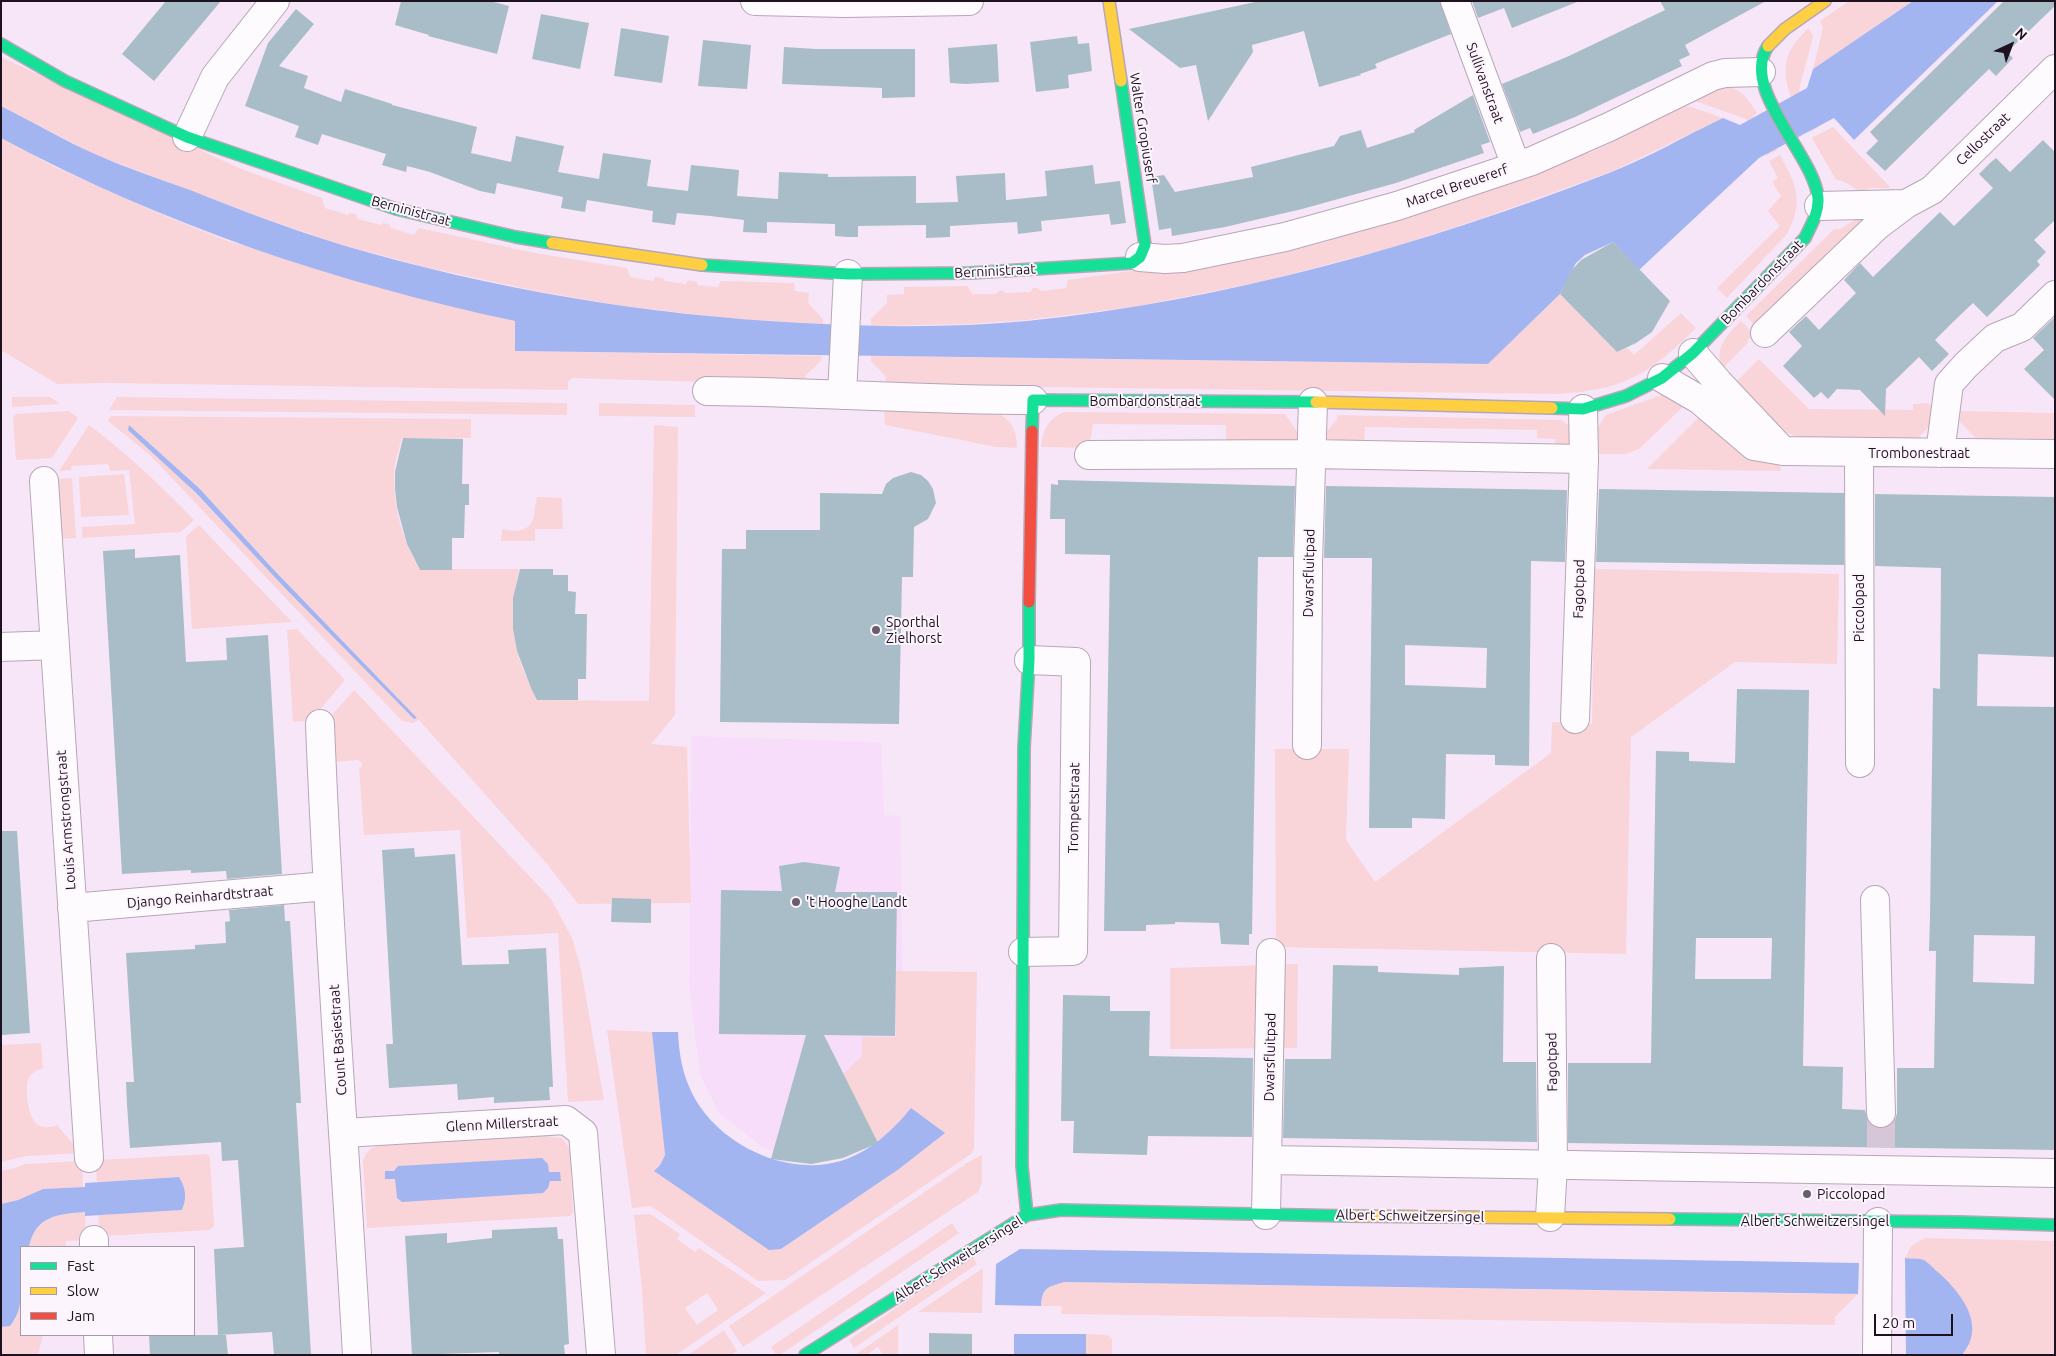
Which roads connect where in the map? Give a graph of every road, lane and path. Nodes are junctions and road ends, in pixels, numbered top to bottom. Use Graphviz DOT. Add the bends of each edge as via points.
graph roads {
  1 [pos="275,1"];
  2 [pos="754,1"];
  3 [pos="969,1"];
  4 [pos="1109,1"];
  5 [pos="1455,1"];
  6 [pos="1825,1"];
  7 [pos="1,44"];
  8 [pos="2055,68"];
  9 [pos="1761,72"];
  10 [pos="187,137"];
  11 [pos="1516,166"];
  12 [pos="1906,204"];
  13 [pos="1818,206"];
  14 [pos="1140,257"];
  15 [pos="848,274"];
  16 [pos="2055,295"];
  17 [pos="1766,334"];
  18 [pos="1693,353"];
  19 [pos="1662,378"];
  20 [pos="707,391"];
  21 [pos="842,395"];
  22 [pos="1033,400"];
  23 [pos="1313,402"];
  24 [pos="1583,409"];
  25 [pos="1782,451"];
  26 [pos="1859,452"];
  27 [pos="1940,453"];
  28 [pos="1312,454"];
  29 [pos="2055,454"];
  30 [pos="1089,455"];
  31 [pos="1584,459"];
  32 [pos="44,481"];
  33 [pos="55,644"];
  34 [pos="1,647"];
  35 [pos="1029,660"];
  36 [pos="1575,719"];
  37 [pos="320,724"];
  38 [pos="1307,745"];
  39 [pos="1860,763"];
  40 [pos="327,886"];
  41 [pos="1875,900"];
  42 [pos="72,908"];
  43 [pos="1023,952"];
  44 [pos="1271,953"];
  45 [pos="1551,958"];
  46 [pos="1881,1113"];
  47 [pos="344,1133"];
  48 [pos="89,1158"];
  49 [pos="1267,1160"];
  50 [pos="1553,1165"];
  51 [pos="2055,1172"];
  52 [pos="1027,1215"];
  53 [pos="1266,1215"];
  54 [pos="1550,1218"];
  55 [pos="1878,1222"];
  56 [pos="2055,1225"];
  57 [pos="98,1336"];
  58 [pos="99,1355"];
  59 [pos="357,1355"];
  60 [pos="601,1355"];
  61 [pos="805,1355"];
  62 [pos="1877,1355"];
  1 -- 10 [label="street" via="215,77"];
  2 -- 3 [label="street"];
  4 -- 14 [label="street, Walter Gropiuserf" via="1146,246"];
  5 -- 11 [label="street, Sullivanstraat"];
  6 -- 9 [label="street" via="1786,28 1767,48"];
  7 -- 10 [label="street, Berninistraat" via="65,81"];
  8 -- 12 [label="street, Cellostraat" via="1932,190"];
  9 -- 11 [label="street, Marcel Breuererf" via="1713,76 1609,127"];
  9 -- 13 [label="street, Bombardonstraat" via="1772,103 1816,184"];
  10 -- 15 [label="street, Berninistraat" via="396,209 516,238 713,267"];
  11 -- 14 [label="street, Marcel Breuererf" via="1398,206 1285,237 1183,258"];
  12 -- 13 [label="street, Cellostraat"];
  12 -- 17 [label="street, Cellostraat" via="1878,225"];
  13 -- 18 [label="street, Bombardonstraat" via="1805,238"];
  14 -- 15 [label="street, Berninistraat" via="1132,263 970,273"];
  15 -- 21 [label="street"];
  16 -- 27 [label="street" via="2022,327 1995,338 1949,384"];
  18 -- 19 [label="street, Bombardonstraat"];
  18 -- 25 [label="street"];
  19 -- 24 [label="street, Bombardonstraat" via="1626,396"];
  19 -- 25 [label="street, Trombonestraat" via="1700,400 1754,446"];
  20 -- 21 [label="street, Bombardonstraat"];
  21 -- 22 [label="street, Bombardonstraat"];
  22 -- 23 [label="street, Bombardonstraat"];
  22 -- 35 [label="street"];
  23 -- 24 [label="street, Bombardonstraat"];
  23 -- 28 [label="street, Dwarsfluitpad"];
  24 -- 31 [label="street"];
  25 -- 26 [label="street, Trombonestraat"];
  26 -- 27 [label="street, Trombonestraat"];
  26 -- 39 [label="street, Piccolopad"];
  27 -- 29 [label="street, Trombonestraat"];
  28 -- 30 [label="street"];
  28 -- 31 [label="street"];
  28 -- 38 [label="street, Dwarsfluitpad"];
  31 -- 36 [label="street, Fagotpad"];
  32 -- 33 [label="street, Louis Armstrongstraat"];
  33 -- 34 [label="street"];
  33 -- 42 [label="street, Louis Armstrongstraat"];
  35 -- 43 [label="street" via="1024,748"];
  35 -- 43 [label="street, Trompetstraat" via="1076,662 1072,951"];
  37 -- 40 [label="street, Count Basiestraat"];
  40 -- 42 [label="street, Django Reinhardtstraat"];
  40 -- 47 [label="street, Count Basiestraat"];
  41 -- 46 [label="street"];
  42 -- 48 [label="street, Louis Armstrongstraat"];
  43 -- 52 [label="street" via="1022,1166"];
  44 -- 49 [label="street, Dwarsfluitpad"];
  45 -- 50 [label="street, Fagotpad"];
  47 -- 59 [label="street, Count Basiestraat"];
  47 -- 60 [label="street, Glenn Millerstraat" via="566,1120 583,1133"];
  49 -- 50 [label="street"];
  49 -- 53 [label="street, Dwarsfluitpad"];
  50 -- 51 [label="street" via="1881,1158"];
  50 -- 54 [label="street, Fagotpad"];
  52 -- 53 [label="street, Albert Schweitzersingel" via="1061,1210"];
  52 -- 61 [label="street, Albert Schweitzersingel"];
  53 -- 54 [label="street, Albert Schweitzersingel"];
  54 -- 55 [label="street, Albert Schweitzersingel"];
  55 -- 56 [label="street, Albert Schweitzersingel"];
  55 -- 62 [label="street"];
  57 -- 58 [label="street"];
}
